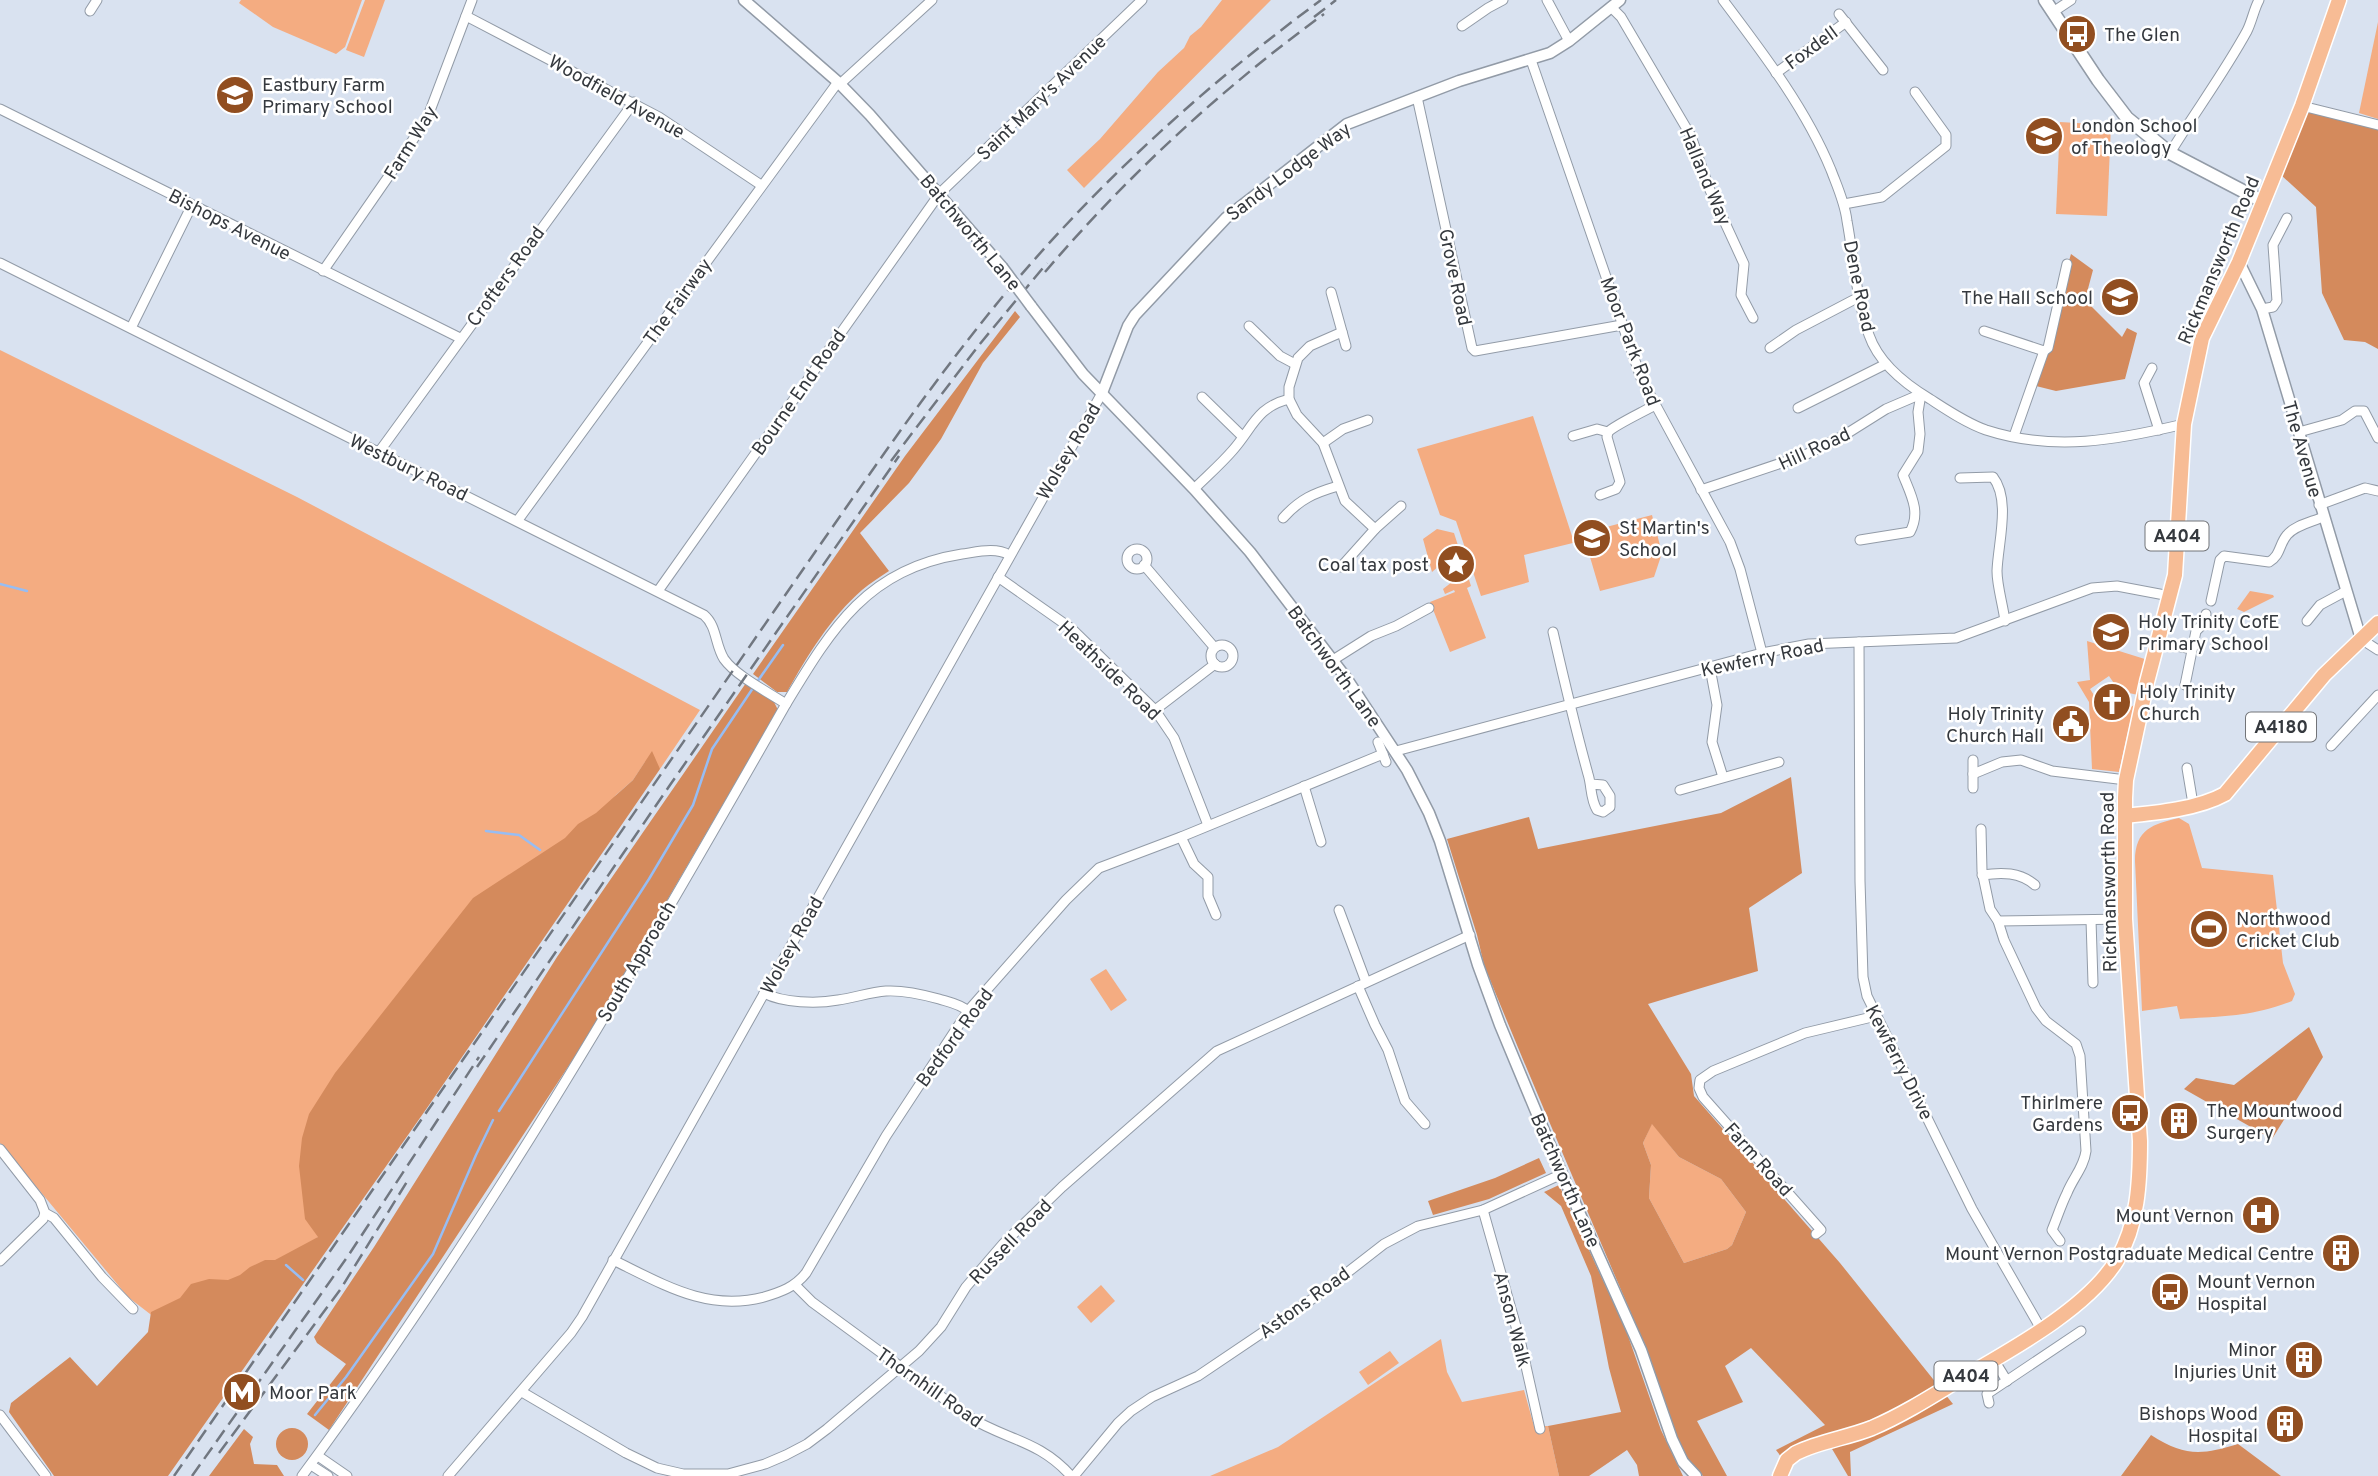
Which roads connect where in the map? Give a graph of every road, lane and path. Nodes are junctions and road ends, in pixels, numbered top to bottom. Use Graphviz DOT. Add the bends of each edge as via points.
graph roads {
  1 [pos="97,0"];
  2 [pos="472,0"];
  3 [pos="744,0"];
  4 [pos="932,0"];
  5 [pos="1142,0"];
  6 [pos="1503,0"];
  7 [pos="1547,0"];
  8 [pos="1723,0"];
  9 [pos="2045,0"];
  10 [pos="2071,0"];
  11 [pos="2259,0"];
  12 [pos="2339,0"];
  13 [pos="1616,4"];
  14 [pos="90,11"];
  15 [pos="2053,12"];
  16 [pos="1839,13"];
  17 [pos="466,16"];
  18 [pos="1846,22"];
  19 [pos="1462,26"];
  20 [pos="1569,41"];
  21 [pos="1531,60"];
  22 [pos="1883,70"];
  23 [pos="1776,73"];
  24 [pos="839,83"];
  25 [pos="1915,92"];
  26 [pos="1418,97"];
  27 [pos="634,102"];
  28 [pos="2302,106"];
  29 [pos="0,109"];
  30 [pos="2378,125"];
  31 [pos="2170,153"];
  32 [pos="761,185"];
  33 [pos="940,193"];
  34 [pos="2262,201"];
  35 [pos="1843,204"];
  36 [pos="192,205"];
  37 [pos="2287,218"];
  38 [pos="2239,262"];
  39 [pos="0,263"];
  40 [pos="2067,264"];
  41 [pos="323,271"];
  42 [pos="1332,292"];
  43 [pos="1859,297"];
  44 [pos="2262,309"];
  45 [pos="1753,318"];
  46 [pos="1622,325"];
  47 [pos="1249,326"];
  48 [pos="131,328"];
  49 [pos="1984,331"];
  50 [pos="1342,332"];
  51 [pos="460,338"];
  52 [pos="1346,346"];
  53 [pos="1770,348"];
  54 [pos="2044,351"];
  55 [pos="1295,364"];
  56 [pos="1886,364"];
  57 [pos="2152,368"];
  58 [pos="1102,393"];
  59 [pos="1921,394"];
  60 [pos="1202,397"];
  61 [pos="1289,399"];
  62 [pos="1654,405"];
  63 [pos="1798,408"];
  64 [pos="1368,421"];
  65 [pos="2184,424"];
  66 [pos="2159,430"];
  67 [pos="1608,432"];
  68 [pos="2299,432"];
  69 [pos="1242,436"];
  70 [pos="1573,436"];
  71 [pos="2014,436"];
  72 [pos="2378,438"];
  73 [pos="1323,443"];
  74 [pos="379,452"];
  75 [pos="1960,478"];
  76 [pos="1338,486"];
  77 [pos="1194,489"];
  78 [pos="1701,490"];
  79 [pos="2378,491"];
  80 [pos="1600,495"];
  81 [pos="2319,505"];
  82 [pos="1401,506"];
  83 [pos="2323,517"];
  84 [pos="1283,518"];
  85 [pos="518,520"];
  86 [pos="1375,529"];
  87 [pos="1860,540"];
  88 [pos="1009,555"];
  89 [pos="1144,565"];
  90 [pos="1341,568"];
  91 [pos="998,577"];
  92 [pos="658,591"];
  93 [pos="2346,591"];
  94 [pos="2170,596"];
  95 [pos="2211,601"];
  96 [pos="1429,608"];
  97 [pos="2206,614"];
  98 [pos="2005,621"];
  99 [pos="2307,621"];
  100 [pos="2378,623"];
  101 [pos="1553,632"];
  102 [pos="2361,639"];
  103 [pos="1859,642"];
  104 [pos="2157,642"];
  105 [pos="1214,647"];
  106 [pos="2192,649"];
  107 [pos="2378,650"];
  108 [pos="1762,653"];
  109 [pos="1333,660"];
  110 [pos="1215,664"];
  111 [pos="1710,668"];
  112 [pos="2185,685"];
  113 [pos="2378,695"];
  114 [pos="786,704"];
  115 [pos="1569,705"];
  116 [pos="1155,710"];
  117 [pos="1378,742"];
  118 [pos="2331,746"];
  119 [pos="1396,751"];
  120 [pos="1973,760"];
  121 [pos="1779,762"];
  122 [pos="2187,768"];
  123 [pos="1973,774"];
  124 [pos="1723,777"];
  125 [pos="2126,780"];
  126 [pos="1591,784"];
  127 [pos="1304,786"];
  128 [pos="1973,788"];
  129 [pos="1680,790"];
  130 [pos="2193,804"];
  131 [pos="2155,813"];
  132 [pos="2125,816"];
  133 [pos="1208,825"];
  134 [pos="1980,829"];
  135 [pos="1181,837"];
  136 [pos="1321,842"];
  137 [pos="2124,843"];
  138 [pos="1983,875"];
  139 [pos="2035,885"];
  140 [pos="1339,911"];
  141 [pos="1216,915"];
  142 [pos="2125,919"];
  143 [pos="2091,920"];
  144 [pos="1998,921"];
  145 [pos="1470,935"];
  146 [pos="2093,983"];
  147 [pos="1362,984"];
  148 [pos="764,993"];
  149 [pos="968,1011"];
  150 [pos="1877,1016"];
  151 [pos="1425,1124"];
  152 [pos="2075,1139"];
  153 [pos="2085,1139"];
  154 [pos="0,1149"];
  155 [pos="1562,1174"];
  156 [pos="1483,1210"];
  157 [pos="46,1213"];
  158 [pos="1815,1234"];
  159 [pos="2060,1241"];
  160 [pos="613,1260"];
  161 [pos="0,1261"];
  162 [pos="795,1285"];
  163 [pos="133,1309"];
  164 [pos="2041,1329"];
  165 [pos="2081,1331"];
  166 [pos="1994,1360"];
  167 [pos="901,1367"];
  168 [pos="2007,1381"];
  169 [pos="522,1392"];
  170 [pos="1989,1403"];
  171 [pos="0,1415"];
  172 [pos="1540,1429"];
  173 [pos="318,1455"];
  174 [pos="311,1465"];
  175 [pos="1777,1475"];
  176 [pos="46,1476"];
  177 [pos="302,1476"];
  178 [pos="328,1476"];
  179 [pos="347,1476"];
  180 [pos="448,1476"];
  181 [pos="1073,1476"];
  182 [pos="1696,1476"];
  1 -- 14 [label="street"];
  2 -- 17 [label="street, Farm Way"];
  3 -- 24 [label="street, Batchworth Lane"];
  4 -- 24 [label="street, The Fairway"];
  5 -- 33 [label="street, Saint Mary's Avenue"];
  6 -- 19 [label="street"];
  7 -- 20 [label="street"];
  8 -- 23 [label="street, Dene Road"];
  9 -- 15 [label="main road"];
  10 -- 15 [label="street"];
  11 -- 31 [label="street" via="2216,84"];
  12 -- 28 [label="main road, Rickmansworth Road / A404"];
  13 -- 20 [label="street, Sandy Lodge Way"];
  13 -- 45 [label="street, Halland Way" via="1691,135 1744,264 1741,295"];
  15 -- 31 [label="main road" via="2127,118"];
  16 -- 18 [label="street, Foxdell"];
  17 -- 27 [label="street, Woodfield Avenue"];
  17 -- 41 [label="street, Farm Way" via="428,116"];
  18 -- 22 [label="street, Foxdell"];
  18 -- 23 [label="street, Foxdell"];
  20 -- 21 [label="street, Sandy Lodge Way"];
  21 -- 26 [label="street, Sandy Lodge Way"];
  21 -- 46 [label="street, Moor Park Road"];
  23 -- 35 [label="street, Dene Road" via="1818,142"];
  24 -- 32 [label="street, The Fairway"];
  24 -- 33 [label="street, Batchworth Lane"];
  25 -- 35 [label="street" via="1946,135 1946,146 1882,197"];
  26 -- 46 [label="street, Grove Road" via="1472,348"];
  26 -- 58 [label="street, Sandy Lodge Way" via="1347,124 1213,229 1135,315"];
  27 -- 32 [label="street, Woodfield Avenue"];
  27 -- 51 [label="street, Crofters Road"];
  28 -- 30 [label="street"];
  28 -- 34 [label="main road, Rickmansworth Road / A404"];
  29 -- 36 [label="street, Bishops Avenue"];
  31 -- 34 [label="main road"];
  32 -- 85 [label="street, The Fairway"];
  33 -- 58 [label="street, Batchworth Lane, bridge"];
  33 -- 92 [label="street, Bourne End Road"];
  34 -- 38 [label="main road, Rickmansworth Road / A404"];
  35 -- 43 [label="street, Dene Road"];
  36 -- 41 [label="street, Bishops Avenue"];
  36 -- 48 [label="street"];
  37 -- 44 [label="street" via="2273,244 2277,302"];
  38 -- 44 [label="street, The Avenue"];
  38 -- 65 [label="main road, Rickmansworth Road / A404" via="2202,338"];
  39 -- 48 [label="street, Westbury Road"];
  40 -- 54 [label="street"];
  41 -- 51 [label="street, Bishops Avenue"];
  42 -- 50 [label="street"];
  43 -- 53 [label="street"];
  43 -- 56 [label="street, Dene Road" via="1870,339"];
  44 -- 68 [label="street, The Avenue"];
  46 -- 62 [label="street, Moor Park Road"];
  47 -- 55 [label="street"];
  48 -- 74 [label="street, Westbury Road"];
  49 -- 54 [label="street"];
  50 -- 52 [label="street"];
  50 -- 55 [label="street" via="1310,346"];
  51 -- 74 [label="street, Crofters Road"];
  54 -- 71 [label="street"];
  55 -- 61 [label="street"];
  56 -- 59 [label="street, Dene Road"];
  56 -- 63 [label="street"];
  57 -- 66 [label="street" via="2144,383"];
  58 -- 77 [label="street, Batchworth Lane"];
  58 -- 88 [label="street, Wolsey Road"];
  59 -- 71 [label="street, Dene Road" via="1984,429"];
  59 -- 78 [label="street, Hill Road" via="1805,455"];
  59 -- 87 [label="street" via="1918,451 1903,475 1917,514 1910,532"];
  60 -- 69 [label="street"];
  61 -- 69 [label="street" via="1264,410"];
  61 -- 73 [label="street"];
  62 -- 67 [label="street"];
  62 -- 78 [label="street, Moor Park Road"];
  64 -- 73 [label="street" via="1343,429"];
  65 -- 66 [label="street, Dene Road"];
  65 -- 94 [label="main road, Rickmansworth Road / A404"];
  66 -- 71 [label="street, Dene Road" via="2099,441 2036,442"];
  67 -- 70 [label="street" via="1597,429"];
  67 -- 80 [label="street" via="1620,482 1616,489"];
  68 -- 72 [label="street" via="2364,411"];
  68 -- 81 [label="street, The Avenue"];
  69 -- 77 [label="street"];
  73 -- 76 [label="street"];
  74 -- 85 [label="street, Westbury Road"];
  75 -- 98 [label="street" via="1993,477 1997,482 2001,496 1997,571"];
  76 -- 84 [label="street" via="1308,495"];
  76 -- 86 [label="street" via="1350,506"];
  77 -- 109 [label="street, Batchworth Lane" via="1250,552"];
  78 -- 108 [label="street, Moor Park Road" via="1730,542"];
  79 -- 81 [label="street" via="2365,488"];
  81 -- 83 [label="street, The Avenue"];
  82 -- 86 [label="street"];
  83 -- 93 [label="street, The Avenue"];
  83 -- 95 [label="street" via="2294,529 2269,562 2220,559"];
  85 -- 92 [label="street, Westbury Road"];
  86 -- 90 [label="street"];
  88 -- 91 [label="street, Wolsey Road"];
  88 -- 114 [label="street, South Approach" via="1001,551 955,555 888,579 838,625"];
  89 -- 105 [label="street"];
  91 -- 116 [label="street, Heathside Road" via="1072,629"];
  91 -- 148 [label="street, Wolsey Road"];
  92 -- 114 [label="street, Westbury Road" via="707,617 730,666"];
  93 -- 99 [label="street" via="2320,605"];
  93 -- 102 [label="street, The Avenue"];
  94 -- 98 [label="street, Kewferry Road" via="2117,586 2092,587"];
  94 -- 104 [label="main road, Rickmansworth Road / A404"];
  96 -- 109 [label="street"];
  97 -- 106 [label="street"];
  98 -- 103 [label="street, Kewferry Road" via="1947,640"];
  100 -- 102 [label="main road, A4180"];
  101 -- 115 [label="street"];
  102 -- 107 [label="street"];
  102 -- 130 [label="main road, A4180" via="2323,675 2232,787 2216,799"];
  103 -- 108 [label="street, Kewferry Road" via="1809,644"];
  103 -- 150 [label="street, Kewferry Drive" via="1861,947 1867,996"];
  104 -- 106 [label="street"];
  104 -- 125 [label="main road, Rickmansworth Road / A404"];
  105 -- 110 [label="street" via="1211,656"];
  105 -- 110 [label="street" via="1228,648 1233,657 1226,667"];
  106 -- 112 [label="street"];
  108 -- 111 [label="street, Kewferry Road"];
  109 -- 119 [label="street, Batchworth Lane"];
  110 -- 116 [label="street"];
  111 -- 115 [label="street, Kewferry Road"];
  111 -- 124 [label="street" via="1717,705 1712,742"];
  113 -- 118 [label="street"];
  114 -- 173 [label="street, South Approach" via="535,1132"];
  115 -- 119 [label="street, Kewferry Road"];
  115 -- 126 [label="street"];
  116 -- 133 [label="street, Heathside Road" via="1174,738"];
  117 -- 127 [label="street, Bedford Road" via="1384,758"];
  119 -- 145 [label="street, Batchworth Lane" via="1429,813"];
  120 -- 123 [label="street"];
  121 -- 124 [label="street"];
  122 -- 130 [label="street"];
  123 -- 125 [label="street" via="2001,762 2021,761 2052,771"];
  123 -- 128 [label="street"];
  124 -- 129 [label="street"];
  125 -- 132 [label="main road, Rickmansworth Road / A404"];
  127 -- 133 [label="street, Bedford Road"];
  127 -- 136 [label="street"];
  130 -- 131 [label="main road, A4180"];
  131 -- 132 [label="main road, A4180"];
  131 -- 137 [label="main road"];
  132 -- 137 [label="main road, Rickmansworth Road / A404"];
  133 -- 135 [label="street, Bedford Road"];
  134 -- 138 [label="street"];
  135 -- 141 [label="street" via="1194,864 1208,877 1208,896"];
  135 -- 149 [label="street, Bedford Road" via="1099,868"];
  137 -- 142 [label="main road, Rickmansworth Road / A404"];
  138 -- 139 [label="street" via="2015,874"];
  138 -- 144 [label="street" via="1990,909"];
  140 -- 147 [label="street"];
  142 -- 143 [label="street"];
  142 -- 164 [label="main road, Rickmansworth Road / A404" via="2140,1141 2134,1215 2123,1248 2105,1278"];
  143 -- 144 [label="street"];
  143 -- 146 [label="street"];
  144 -- 153 [label="street" via="2036,1008 2076,1044"];
  145 -- 147 [label="street, Russell Road"];
  145 -- 155 [label="street, Batchworth Lane" via="1500,1025"];
  147 -- 151 [label="street" via="1405,1101"];
  147 -- 167 [label="street, Russell Road" via="1212,1055 1003,1244 966,1287 941,1327"];
  148 -- 149 [label="street" via="833,1001 899,991 958,1004"];
  148 -- 160 [label="street, Wolsey Road"];
  149 -- 162 [label="street, Bedford Road"];
  150 -- 158 [label="street, Farm Road" via="1795,1037 1700,1080 1703,1097 1821,1230"];
  150 -- 164 [label="street, Kewferry Drive" via="1972,1209"];
  152 -- 153 [label="street"];
  153 -- 159 [label="street" via="2084,1162 2052,1230"];
  154 -- 157 [label="street"];
  155 -- 156 [label="street, Astons Road"];
  155 -- 182 [label="street, Batchworth Lane" via="1641,1350 1672,1439"];
  156 -- 172 [label="street, Anson Walk"];
  156 -- 181 [label="street, Astons Road" via="1418,1226 1384,1244 1198,1376 1131,1411"];
  157 -- 161 [label="street"];
  157 -- 163 [label="street"];
  160 -- 162 [label="street" via="709,1301 760,1298"];
  160 -- 169 [label="street, Wolsey Road" via="572,1333"];
  162 -- 167 [label="street, Thornhill Road"];
  164 -- 166 [label="main road, Rickmansworth Road / A404"];
  165 -- 168 [label="street"];
  166 -- 168 [label="street"];
  166 -- 175 [label="main road, Rickmansworth Road / A404" via="1898,1416 1796,1453"];
  167 -- 169 [label="street, Russell Road" via="807,1444 756,1467 706,1476 645,1464"];
  167 -- 181 [label="street, Thornhill Road" via="986,1428 1049,1455"];
  168 -- 170 [label="street" via="1987,1394"];
  169 -- 180 [label="street, Wolsey Road"];
  171 -- 176 [label="street"];
  173 -- 174 [label="street, South Approach"];
  173 -- 179 [label="street"];
  174 -- 177 [label="street, South Approach"];
  174 -- 178 [label="street"];
}
